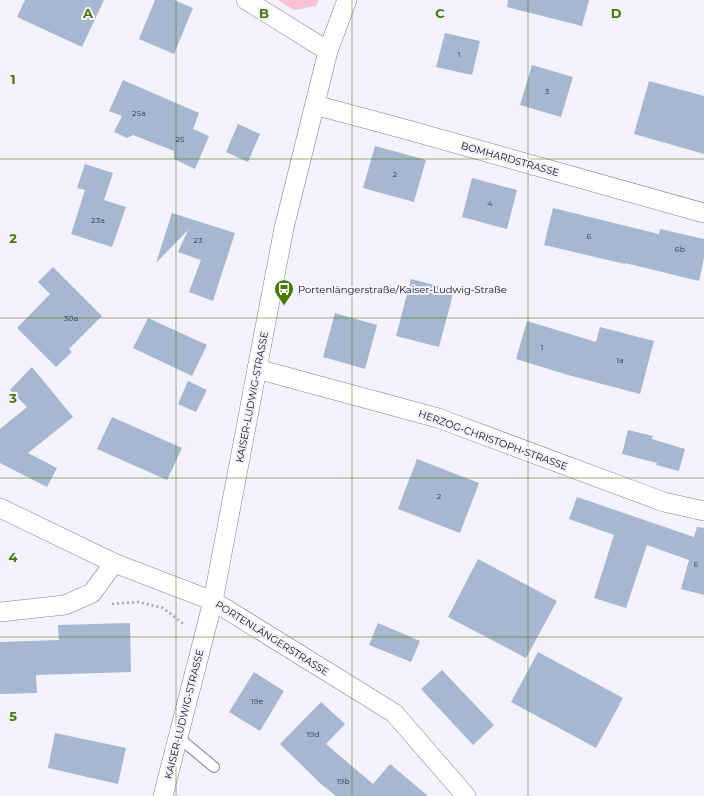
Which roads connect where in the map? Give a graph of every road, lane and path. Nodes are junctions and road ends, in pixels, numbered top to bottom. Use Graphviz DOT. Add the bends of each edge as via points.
graph roads {
  1 [pos="246,0"];
  2 [pos="347,0"];
  3 [pos="328,51"];
  4 [pos="315,105"];
  5 [pos="704,213"];
  6 [pos="256,369"];
  7 [pos="0,508"];
  8 [pos="704,511"];
  9 [pos="114,563"];
  10 [pos="92,593"];
  11 [pos="213,601"];
  12 [pos="0,612"];
  13 [pos="205,635"];
  14 [pos="178,737"];
  15 [pos="214,767"];
  16 [pos="163,796"];
  17 [pos="466,796"];
  1 -- 3 [label="street"];
  2 -- 3 [label="street, KAISER-LUDWIG-STRASSE"];
  3 -- 4 [label="street, KAISER-LUDWIG-STRASSE"];
  4 -- 5 [label="street, BOMHARDSTRASSE"];
  4 -- 6 [label="street, KAISER-LUDWIG-STRASSE" via="284,228"];
  6 -- 8 [label="street, HERZOG-CHRISTOPH-STRASSE" via="438,418 664,502"];
  6 -- 11 [label="street, KAISER-LUDWIG-STRASSE"];
  7 -- 9 [label="street, PORTENLÄNGERSTRASSE"];
  9 -- 10 [label="street"];
  9 -- 11 [label="street, PORTENLÄNGERSTRASSE"];
  10 -- 12 [label="street" via="65,605"];
  10 -- 13 [label="path" via="108,604 138,602 163,608 181,623"];
  11 -- 13 [label="street, KAISER-LUDWIG-STRASSE"];
  11 -- 17 [label="street, PORTENLÄNGERSTRASSE" via="394,713"];
  13 -- 14 [label="street, KAISER-LUDWIG-STRASSE"];
  14 -- 15 [label="lane"];
  14 -- 16 [label="street, KAISER-LUDWIG-STRASSE"];
}
